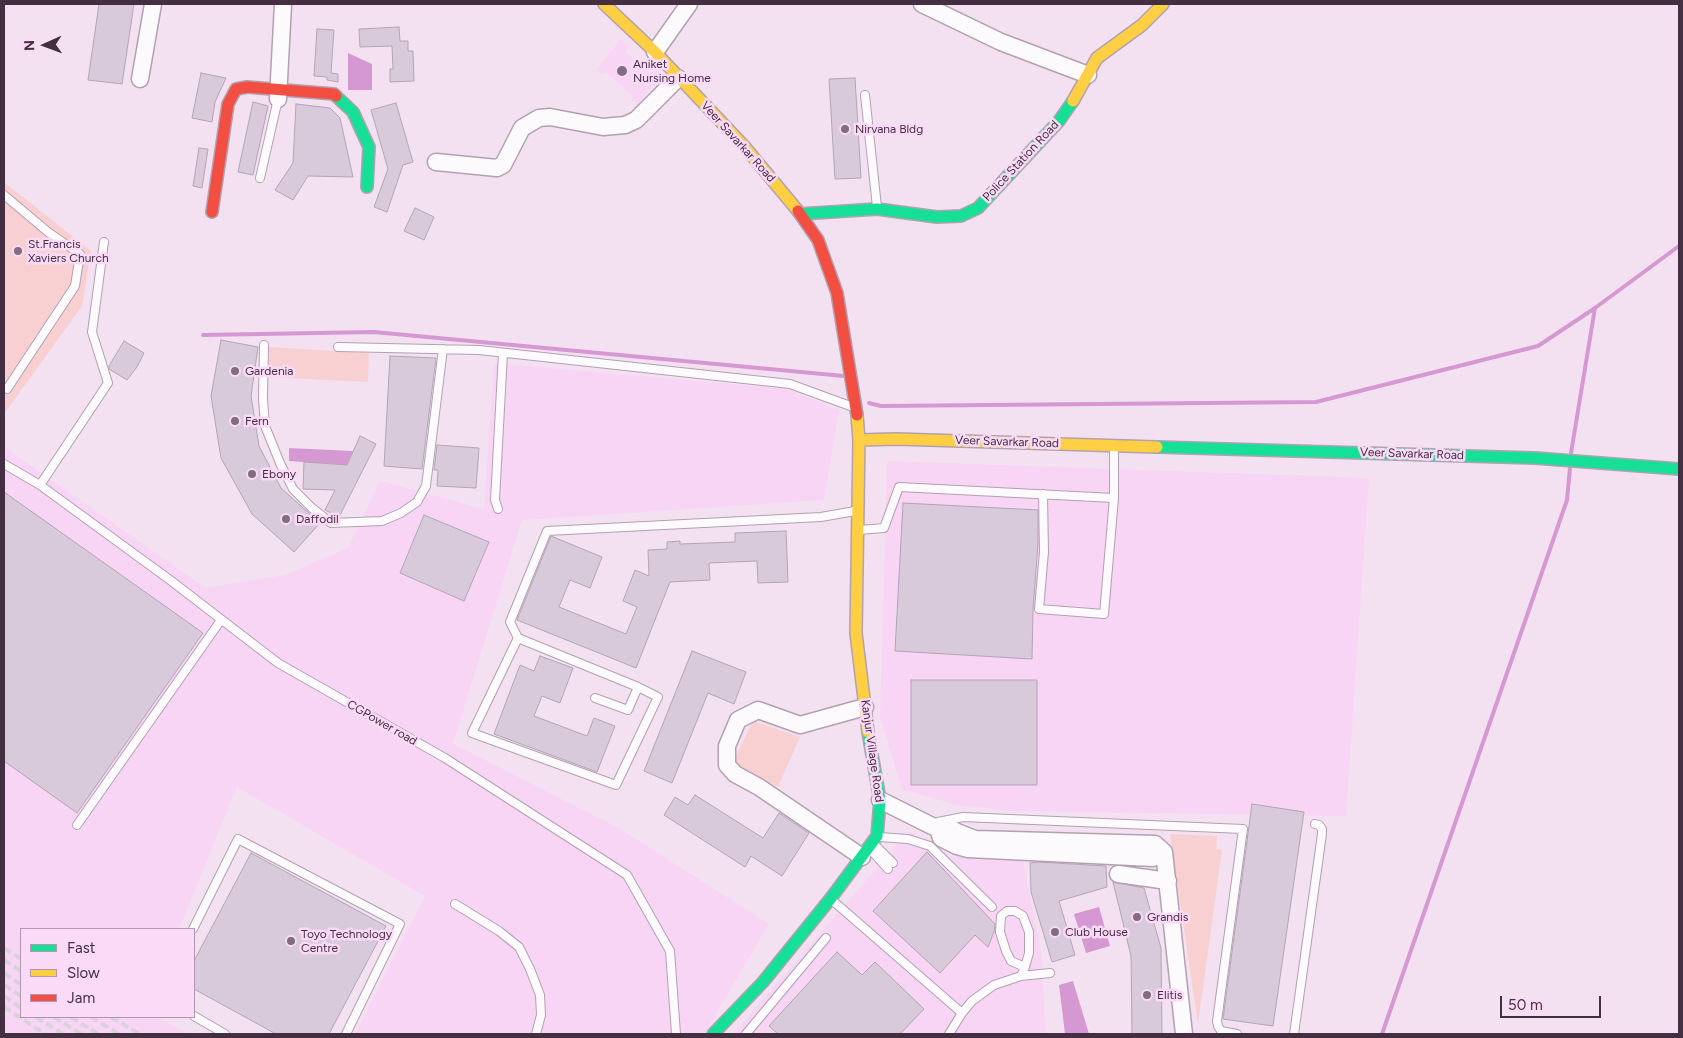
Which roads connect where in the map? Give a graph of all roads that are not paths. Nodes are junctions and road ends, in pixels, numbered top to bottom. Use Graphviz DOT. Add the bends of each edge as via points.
graph roads {
  1 [pos="153,4"];
  2 [pos="283,4"];
  3 [pos="604,4"];
  4 [pos="689,4"];
  5 [pos="922,4"];
  6 [pos="1163,4"];
  7 [pos="655,52"];
  8 [pos="1088,75"];
  9 [pos="678,78"];
  10 [pos="140,79"];
  11 [pos="278,95"];
  12 [pos="865,95"];
  13 [pos="436,162"];
  14 [pos="260,178"];
  15 [pos="367,187"];
  16 [pos="4,195"];
  17 [pos="877,208"];
  18 [pos="212,212"];
  19 [pos="800,214"];
  20 [pos="104,242"];
  21 [pos="264,346"];
  22 [pos="338,347"];
  23 [pos="443,350"];
  24 [pos="504,353"];
  25 [pos="7,389"];
  26 [pos="857,408"];
  27 [pos="864,440"];
  28 [pos="1114,445"];
  29 [pos="4,464"];
  30 [pos="1679,469"];
  31 [pos="40,485"];
  32 [pos="1043,494"];
  33 [pos="1114,498"];
  34 [pos="498,509"];
  35 [pos="857,511"];
  36 [pos="857,530"];
  37 [pos="221,620"];
  38 [pos="518,638"];
  39 [pos="638,687"];
  40 [pos="595,698"];
  41 [pos="865,707"];
  42 [pos="880,800"];
  43 [pos="1315,824"];
  44 [pos="77,825"];
  45 [pos="933,826"];
  46 [pos="870,846"];
  47 [pos="891,866"];
  48 [pos="1118,874"];
  49 [pos="1168,881"];
  50 [pos="831,898"];
  51 [pos="455,904"];
  52 [pos="992,907"];
  53 [pos="194,928"];
  54 [pos="826,938"];
  55 [pos="1025,967"];
  56 [pos="1050,972"];
  57 [pos="1021,976"];
  58 [pos="962,1013"];
  59 [pos="195,1017"];
  60 [pos="225,1034"];
  61 [pos="346,1034"];
  62 [pos="536,1034"];
  63 [pos="676,1034"];
  64 [pos="713,1034"];
  65 [pos="746,1034"];
  66 [pos="949,1034"];
  67 [pos="1184,1034"];
  68 [pos="1237,1034"];
  69 [pos="1294,1034"];
  1 -- 10 [label="street"];
  2 -- 11 [label="street"];
  3 -- 7 [label="street, Veer Savarkar Road"];
  4 -- 7 [label="street"];
  5 -- 8 [label="street" via="1001,42"];
  6 -- 8 [label="street, Police Station Road" via="1142,25 1098,58"];
  7 -- 9 [label="street, Veer Savarkar Road"];
  8 -- 17 [label="street, Police Station Road" via="1059,121 978,208 961,216 937,217"];
  9 -- 13 [label="street" via="636,120 625,125 603,127 550,117 539,118 522,128 503,165 497,168"];
  9 -- 19 [label="street, Veer Savarkar Road" via="744,146"];
  11 -- 14 [label="lane"];
  11 -- 15 [label="street" via="334,94 353,112 369,147"];
  11 -- 18 [label="street" via="247,87 236,90 228,104"];
  12 -- 17 [label="lane"];
  16 -- 25 [label="lane" via="80,254 74,286"];
  17 -- 19 [label="street, Police Station Road"];
  19 -- 26 [label="street, Veer Savarkar Road" via="818,240 837,293"];
  20 -- 31 [label="lane" via="92,332 108,383"];
  21 -- 23 [label="lane" via="265,426 293,489 331,523 382,522 417,502 426,486"];
  22 -- 23 [label="lane"];
  23 -- 24 [label="lane"];
  24 -- 26 [label="lane" via="790,384"];
  24 -- 34 [label="lane" via="495,500"];
  26 -- 27 [label="street, Veer Savarkar Road"];
  27 -- 28 [label="street, Veer Savarkar Road" via="890,438"];
  27 -- 35 [label="street, Kanjur Village Road"];
  28 -- 30 [label="street, Veer Savarkar Road" via="1535,458"];
  28 -- 33 [label="lane"];
  29 -- 31 [label="lane, CGPower road"];
  31 -- 37 [label="lane, CGPower road"];
  32 -- 33 [label="lane"];
  32 -- 33 [label="lane" via="1044,552 1039,609 1104,614"];
  32 -- 36 [label="lane" via="899,487 884,528"];
  35 -- 36 [label="street, Kanjur Village Road"];
  35 -- 38 [label="lane" via="821,517 547,531 510,622"];
  36 -- 41 [label="street, Kanjur Village Road" via="856,633"];
  37 -- 44 [label="lane"];
  37 -- 63 [label="lane, CGPower road" via="278,663 445,758 627,875 670,951"];
  38 -- 39 [label="lane"];
  38 -- 39 [label="lane" via="472,733 616,785 658,697"];
  39 -- 40 [label="lane" via="628,710"];
  41 -- 42 [label="street, Kanjur Village Road"];
  41 -- 46 [label="street" via="800,725 758,710 738,720 727,746 727,765 735,774 766,792"];
  42 -- 45 [label="street"];
  42 -- 46 [label="street, Kanjur Village Road"];
  43 -- 69 [label="lane" via="1322,829 1322,834"];
  45 -- 49 [label="street" via="941,838 968,849 1064,849 1155,844 1164,852"];
  45 -- 68 [label="lane" via="963,817 1246,827 1217,1021 1221,1031"];
  46 -- 47 [label="lane"];
  46 -- 50 [label="street"];
  46 -- 52 [label="lane" via="908,839 930,846"];
  48 -- 49 [label="street"];
  49 -- 67 [label="street"];
  50 -- 58 [label="lane"];
  50 -- 64 [label="street" via="763,982"];
  51 -- 62 [label="lane" via="519,947 540,995 541,1015"];
  53 -- 61 [label="lane" via="238,839 400,924"];
  54 -- 65 [label="lane"];
  55 -- 55 [label="lane" via="1029,932 1023,916 1007,911 1001,916 1000,932 1006,951 1011,961"];
  55 -- 57 [label="lane"];
  56 -- 57 [label="lane"];
  57 -- 58 [label="lane" via="994,985"];
  58 -- 66 [label="lane"];
  59 -- 60 [label="lane"];
}
